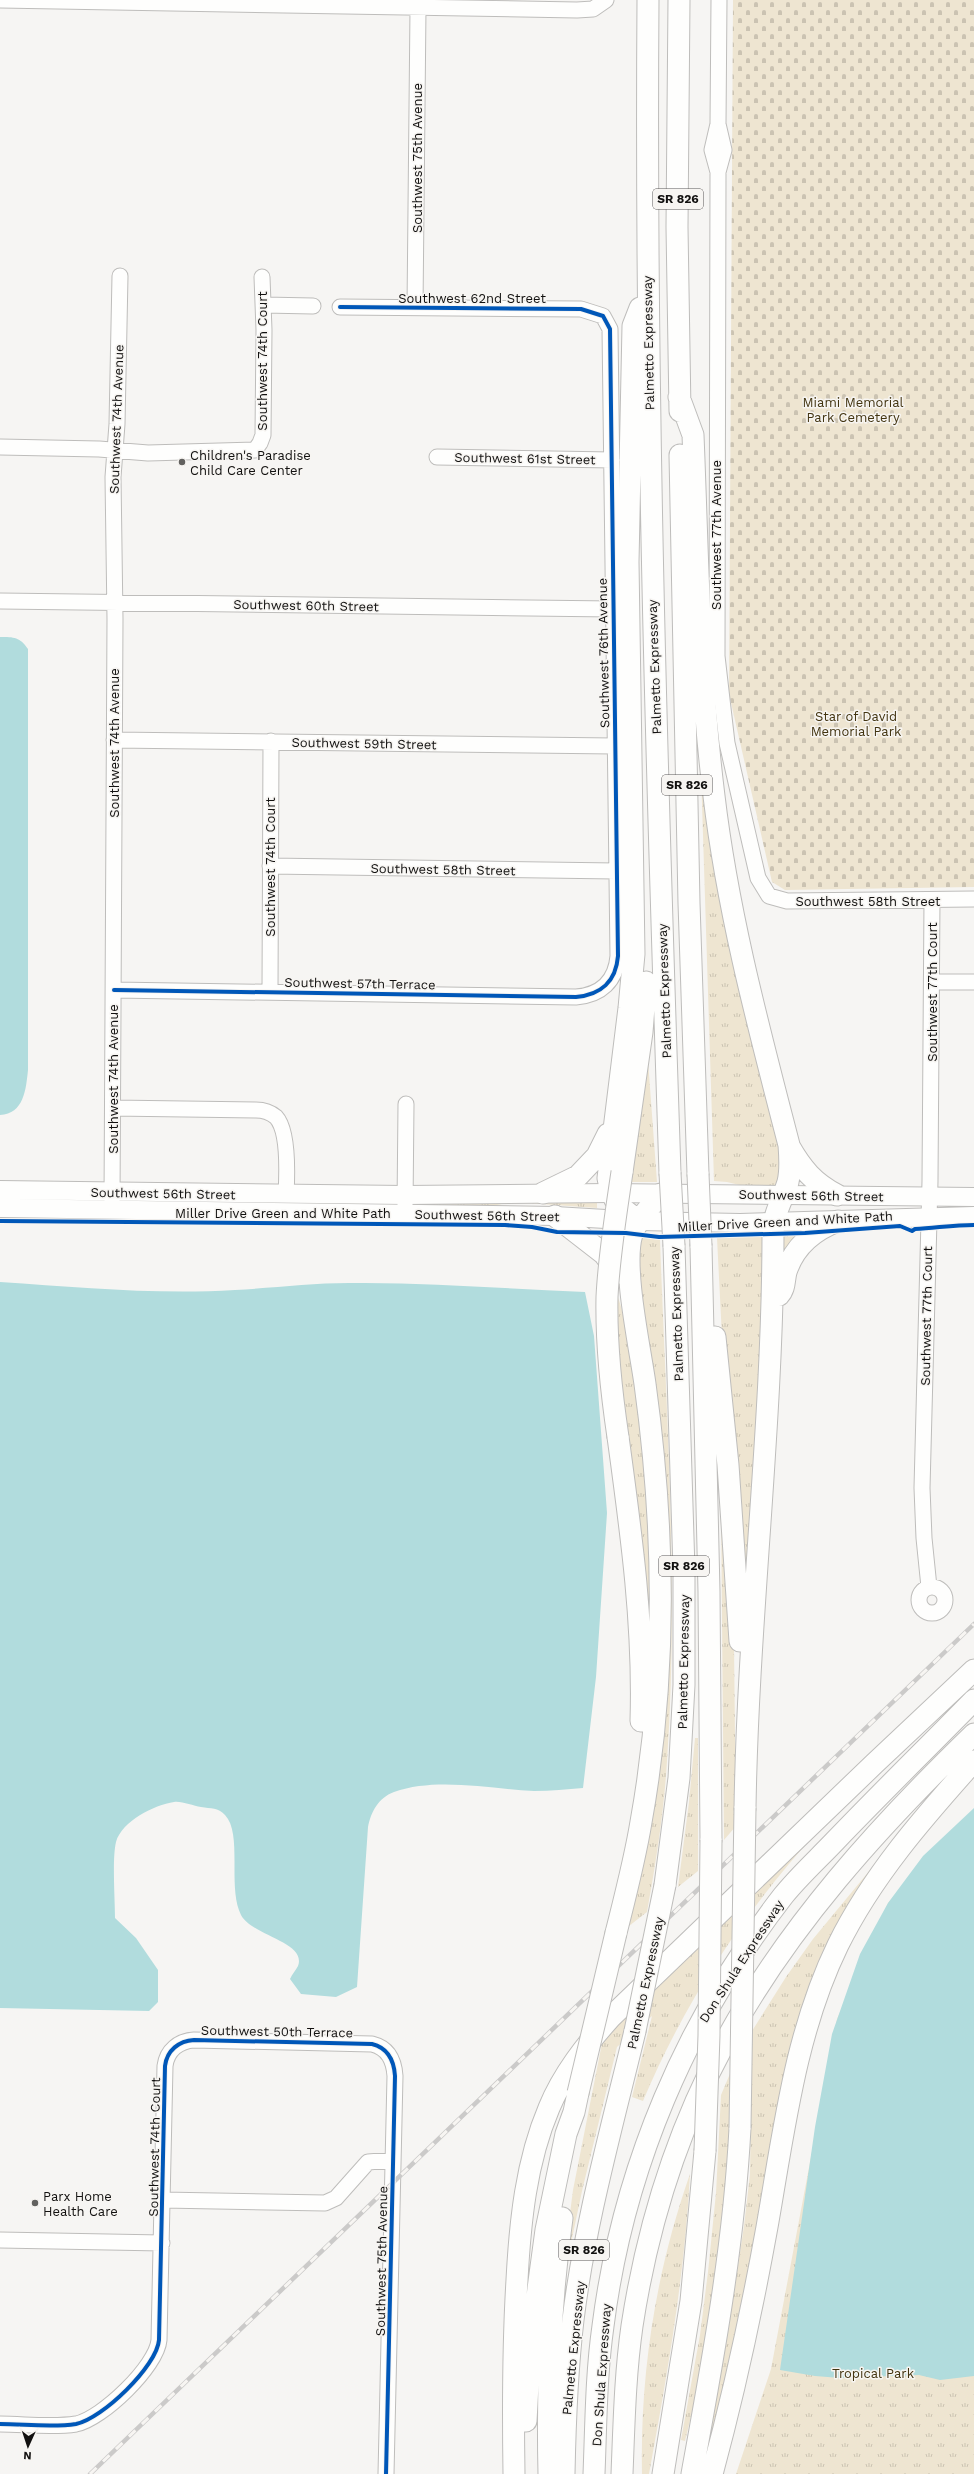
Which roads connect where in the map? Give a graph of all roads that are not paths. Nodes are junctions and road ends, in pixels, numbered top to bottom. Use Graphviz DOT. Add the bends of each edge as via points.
graph roads {
  1 [pos="648,0"];
  2 [pos="679,0"];
  3 [pos="719,0"];
  4 [pos="1,2"];
  5 [pos="602,3"];
  6 [pos="418,8"];
  7 [pos="120,276"];
  8 [pos="262,278"];
  9 [pos="647,293"];
  10 [pos="264,305"];
  11 [pos="313,306"];
  12 [pos="340,307"];
  13 [pos="414,308"];
  14 [pos="602,316"];
  15 [pos="679,397"];
  16 [pos="0,448"];
  17 [pos="115,451"];
  18 [pos="437,456"];
  19 [pos="612,460"];
  20 [pos="0,601"];
  21 [pos="114,603"];
  22 [pos="613,609"];
  23 [pos="114,740"];
  24 [pos="271,741"];
  25 [pos="614,746"];
  26 [pos="270,866"];
  27 [pos="616,871"];
  28 [pos="660,875"];
  29 [pos="765,893"];
  30 [pos="932,900"];
  31 [pos="974,900"];
  32 [pos="932,982"];
  33 [pos="974,982"];
  34 [pos="604,989"];
  35 [pos="114,990"];
  36 [pos="270,992"];
  37 [pos="406,1104"];
  38 [pos="113,1108"];
  39 [pos="613,1127"];
  40 [pos="789,1145"];
  41 [pos="0,1190"];
  42 [pos="112,1192"];
  43 [pos="543,1193"];
  44 [pos="610,1193"];
  45 [pos="286,1194"];
  46 [pos="661,1194"];
  47 [pos="405,1195"];
  48 [pos="782,1195"];
  49 [pos="837,1195"];
  50 [pos="929,1197"];
  51 [pos="974,1197"];
  52 [pos="0,1208"];
  53 [pos="112,1210"];
  54 [pos="286,1212"];
  55 [pos="404,1214"];
  56 [pos="555,1216"];
  57 [pos="974,1216"];
  58 [pos="928,1217"];
  59 [pos="639,1221"];
  60 [pos="838,1221"];
  61 [pos="773,1223"];
  62 [pos="702,1276"];
  63 [pos="771,1302"];
  64 [pos="635,1309"];
  65 [pos="929,1587"];
  66 [pos="974,1670"];
  67 [pos="748,1699"];
  68 [pos="974,1700"];
  69 [pos="974,1734"];
  70 [pos="974,1761"];
  71 [pos="633,1853"];
  72 [pos="386,2051"];
  73 [pos="170,2052"];
  74 [pos="576,2102"];
  75 [pos="393,2160"];
  76 [pos="163,2200"];
  77 [pos="0,2240"];
  78 [pos="162,2243"];
  79 [pos="0,2424"];
  80 [pos="386,2474"];
  81 [pos="514,2474"];
  82 [pos="525,2474"];
  83 [pos="549,2474"];
  84 [pos="564,2474"];
  85 [pos="594,2474"];
  86 [pos="622,2474"];
  87 [pos="663,2474"];
  88 [pos="692,2474"];
  89 [pos="712,2474"];
  1 -- 9 [label="highway, Palmetto Expressway / SR 826"];
  2 -- 15 [label="highway, Palmetto Expressway / SR 826"];
  3 -- 29 [label="street, Southwest 77th Avenue" via="718,124 712,150 718,172 717,656 727,743 756,872"];
  4 -- 6 [label="street"];
  5 -- 6 [label="street" via="583,10"];
  6 -- 13 [label="street, Southwest 75th Avenue"];
  7 -- 17 [label="street, Southwest 74th Avenue"];
  8 -- 10 [label="street, Southwest 74th Court"];
  9 -- 28 [label="highway, Palmetto Expressway / SR 826" via="650,530"];
  9 -- 39 [label="highway" via="633,326 629,442 628,562 634,954 629,1015"];
  10 -- 11 [label="street"];
  10 -- 17 [label="street, Southwest 74th Court" via="263,434 255,450 148,453"];
  12 -- 13 [label="street, Southwest 62nd Street"];
  13 -- 14 [label="street, Southwest 62nd Street" via="581,309"];
  14 -- 19 [label="street, Southwest 76th Avenue" via="611,334"];
  15 -- 40 [label="highway" via="693,434 705,704 720,838 739,946"];
  15 -- 62 [label="highway, Palmetto Expressway / SR 826, bridge" via="688,872"];
  16 -- 17 [label="street"];
  17 -- 21 [label="street, Southwest 74th Avenue"];
  18 -- 19 [label="street, Southwest 61st Street"];
  19 -- 22 [label="street, Southwest 76th Avenue"];
  20 -- 21 [label="street, Southwest 60th Street"];
  21 -- 22 [label="street, Southwest 60th Street"];
  21 -- 23 [label="street, Southwest 74th Avenue"];
  22 -- 25 [label="street, Southwest 76th Avenue"];
  23 -- 24 [label="street, Southwest 59th Street"];
  23 -- 35 [label="street, Southwest 74th Avenue"];
  24 -- 25 [label="street, Southwest 59th Street"];
  24 -- 26 [label="street, Southwest 74th Court"];
  25 -- 27 [label="street, Southwest 76th Avenue"];
  26 -- 27 [label="street, Southwest 58th Street"];
  26 -- 36 [label="street, Southwest 74th Court"];
  27 -- 34 [label="street, Southwest 76th Avenue" via="618,961"];
  28 -- 71 [label="highway, bridge" via="650,913 642,1032 610,1258 607,1309 608,1360 634,1561 642,1650 641,1731 633,1821"];
  28 -- 84 [label="highway, Palmetto Expressway / SR 826, bridge" via="684,1570 684,1685 679,1778 665,1886 581,2267 569,2355"];
  29 -- 30 [label="street, Southwest 58th Street" via="775,899 787,901"];
  30 -- 31 [label="street, Southwest 58th Street"];
  30 -- 32 [label="street, Southwest 77th Court"];
  32 -- 33 [label="street"];
  32 -- 50 [label="street, Southwest 77th Court"];
  34 -- 36 [label="street, Southwest 57th Terrace" via="576,997"];
  35 -- 36 [label="street, Southwest 57th Terrace"];
  35 -- 38 [label="street, Southwest 74th Avenue"];
  37 -- 47 [label="street"];
  38 -- 42 [label="street, Southwest 74th Avenue"];
  38 -- 45 [label="street" via="265,1111 276,1118 281,1128"];
  39 -- 43 [label="highway" via="587,1168 566,1184"];
  39 -- 44 [label="highway" via="608,1178"];
  40 -- 48 [label="highway" via="790,1173"];
  40 -- 49 [label="highway" via="806,1173 818,1185"];
  41 -- 42 [label="main road, Southwest 56th Street"];
  42 -- 45 [label="main road, Southwest 56th Street"];
  42 -- 53 [label="street, Southwest 74th Avenue"];
  43 -- 44 [label="main road, Southwest 56th Street"];
  43 -- 47 [label="main road, Southwest 56th Street"];
  44 -- 46 [label="main road, Southwest 56th Street"];
  44 -- 59 [label="highway" via="618,1205"];
  45 -- 47 [label="main road, Southwest 56th Street"];
  45 -- 54 [label="main road"];
  46 -- 48 [label="main road, Southwest 56th Street"];
  46 -- 59 [label="highway"];
  47 -- 55 [label="street"];
  48 -- 49 [label="main road, Southwest 56th Street"];
  48 -- 61 [label="highway"];
  49 -- 50 [label="main road, Southwest 56th Street"];
  50 -- 51 [label="main road, Southwest 56th Street"];
  50 -- 58 [label="street, Southwest 77th Court"];
  52 -- 53 [label="main road, Southwest 56th Street"];
  53 -- 54 [label="main road, Southwest 56th Street"];
  54 -- 55 [label="main road, Southwest 56th Street"];
  55 -- 56 [label="main road, Southwest 56th Street"];
  56 -- 59 [label="main road, Southwest 56th Street"];
  56 -- 64 [label="highway" via="604,1254 618,1273"];
  57 -- 58 [label="main road, Southwest 56th Street"];
  58 -- 60 [label="main road, Southwest 56th Street"];
  58 -- 65 [label="street, Southwest 77th Court" via="922,1488"];
  59 -- 61 [label="main road, Southwest 56th Street"];
  59 -- 64 [label="highway" via="629,1250"];
  60 -- 61 [label="main road, Southwest 56th Street"];
  60 -- 63 [label="highway" via="811,1236 794,1254 785,1274 782,1292"];
  61 -- 63 [label="highway"];
  62 -- 67 [label="highway" via="713,1316 733,1526 741,1668"];
  62 -- 87 [label="highway, Palmetto Expressway / SR 826, bridge" via="709,1584 709,2035 705,2151 691,2301"];
  63 -- 67 [label="highway" via="761,1512"];
  64 -- 71 [label="highway" via="655,1471 660,1596 653,1737 641,1824"];
  66 -- 81 [label="highway" via="610,2018 588,2044 558,2088 534,2152 519,2247 512,2382"];
  67 -- 88 [label="highway, bridge" via="738,2179 728,2266"];
  68 -- 85 [label="highway, Don Shula Expressway" via="784,1895 727,1977 676,2071 660,2105 636,2173 612,2266 601,2347"];
  69 -- 86 [label="highway, Don Shula Expressway" via="813,1908 757,1988 714,2063 670,2172 646,2255 630,2347"];
  70 -- 89 [label="highway" via="907,1840 870,1890 838,1945 817,1993 796,2068 753,2300 732,2398"];
  71 -- 74 [label="highway, bridge"];
  72 -- 73 [label="street, Southwest 50th Terrace" via="368,2044 194,2040 182,2042"];
  72 -- 75 [label="street, Southwest 75th Avenue" via="393,2062 395,2076"];
  73 -- 76 [label="street, Southwest 74th Court" via="165,2070"];
  74 -- 82 [label="highway" via="560,2159 540,2266 528,2382"];
  74 -- 83 [label="highway" via="552,2310 548,2389"];
  75 -- 76 [label="street" via="368,2162 336,2198 325,2203"];
  75 -- 80 [label="street, Southwest 75th Avenue"];
  76 -- 78 [label="street, Southwest 74th Court"];
  77 -- 78 [label="street"];
  78 -- 79 [label="street, Southwest 74th Court" via="159,2344 153,2360 146,2369 105,2408 87,2421 69,2425"];
}
